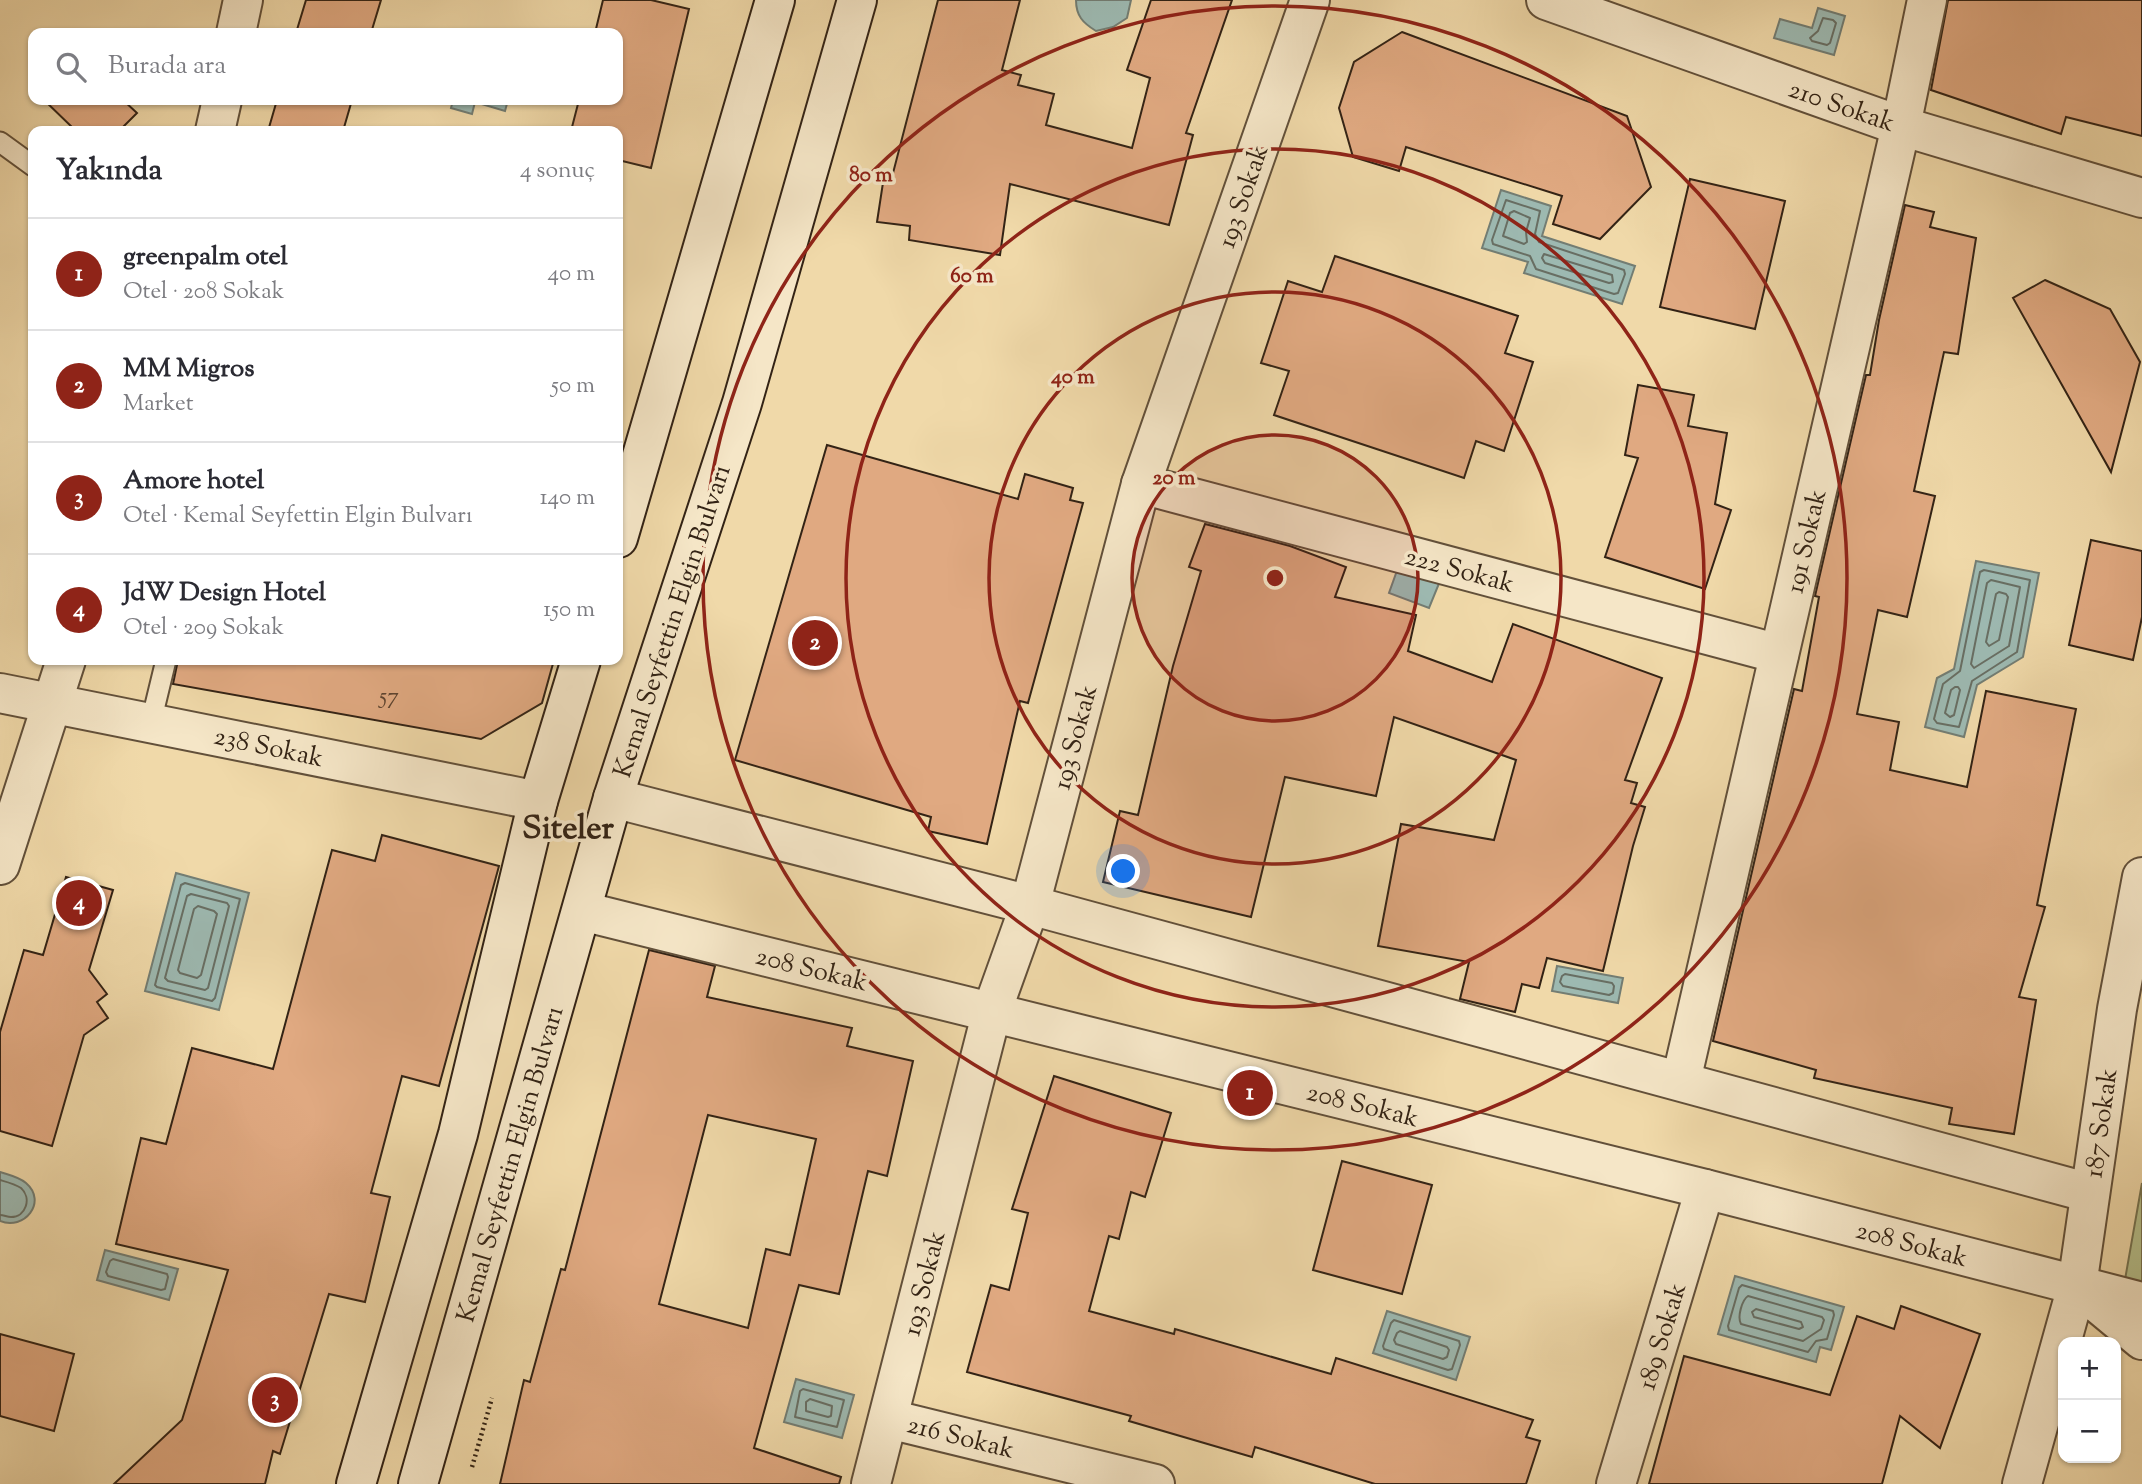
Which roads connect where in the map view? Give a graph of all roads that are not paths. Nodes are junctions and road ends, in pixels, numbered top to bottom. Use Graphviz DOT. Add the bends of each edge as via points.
graph roads {
  1 [pos="243,0"];
  2 [pos="775,0"];
  3 [pos="857,0"];
  4 [pos="1310,0"];
  5 [pos="1545,0"];
  6 [pos="1927,0"];
  7 [pos="237,28"];
  8 [pos="221,105"];
  9 [pos="216,126"];
  10 [pos="1901,126"];
  11 [pos="0,142"];
  12 [pos="28,162"];
  13 [pos="2142,198"];
  14 [pos="1142,484"];
  15 [pos="623,521"];
  16 [pos="1779,654"];
  17 [pos="65,665"];
  18 [pos="165,665"];
  19 [pos="579,665"];
  20 [pos="0,693"];
  21 [pos="54,703"];
  22 [pos="151,722"];
  23 [pos="613,798"];
  24 [pos="538,801"];
  25 [pos="0,865"];
  26 [pos="2142,877"];
  27 [pos="1030,905"];
  28 [pos="582,911"];
  29 [pos="992,1012"];
  30 [pos="2129,1012"];
  31 [pos="1681,1081"];
  32 [pos="1705,1189"];
  33 [pos="2090,1194"];
  34 [pos="2077,1286"];
  35 [pos="2142,1302"];
  36 [pos="2142,1340"];
  37 [pos="889,1419"];
  38 [pos="356,1484"];
  39 [pos="418,1484"];
  40 [pos="871,1484"];
  41 [pos="1155,1484"];
  42 [pos="1616,1484"];
  43 [pos="2022,1484"];
  1 -- 7 [label="street"];
  2 -- 15 [label="street"];
  3 -- 23 [label="street, Kemal Seyfettin Elgin Bulvarı" via="742,403"];
  4 -- 14 [label="street, 193 Sokak"];
  5 -- 10 [label="street, 210 Sokak"];
  6 -- 10 [label="street, 191 Sokak"];
  8 -- 9 [label="street"];
  10 -- 13 [label="street, 210 Sokak"];
  10 -- 16 [label="street, 191 Sokak"];
  11 -- 12 [label="lane"];
  14 -- 16 [label="street, 222 Sokak"];
  14 -- 27 [label="street, 193 Sokak"];
  16 -- 31 [label="street, 191 Sokak"];
  17 -- 21 [label="street"];
  18 -- 22 [label="lane"];
  19 -- 24 [label="street"];
  20 -- 21 [label="street, 238 Sokak"];
  21 -- 22 [label="street, 238 Sokak"];
  21 -- 25 [label="street"];
  22 -- 24 [label="street, 238 Sokak"];
  23 -- 27 [label="street"];
  23 -- 28 [label="street, Kemal Seyfettin Elgin Bulvarı"];
  24 -- 38 [label="street" via="458,1134"];
  26 -- 30 [label="street, 187 Sokak"];
  27 -- 29 [label="street, 193 Sokak"];
  27 -- 31 [label="street"];
  28 -- 29 [label="street, 208 Sokak"];
  28 -- 39 [label="street, Kemal Seyfettin Elgin Bulvarı"];
  29 -- 32 [label="street, 208 Sokak"];
  29 -- 37 [label="street, 193 Sokak"];
  30 -- 33 [label="street, 187 Sokak"];
  31 -- 33 [label="street"];
  32 -- 34 [label="street, 208 Sokak"];
  32 -- 42 [label="street, 189 Sokak"];
  33 -- 34 [label="street, 187 Sokak"];
  34 -- 35 [label="street, 208 Sokak"];
  34 -- 36 [label="street"];
  34 -- 43 [label="street, 187 Sokak"];
  37 -- 40 [label="street, 193 Sokak"];
  37 -- 41 [label="street, 216 Sokak"];
}
